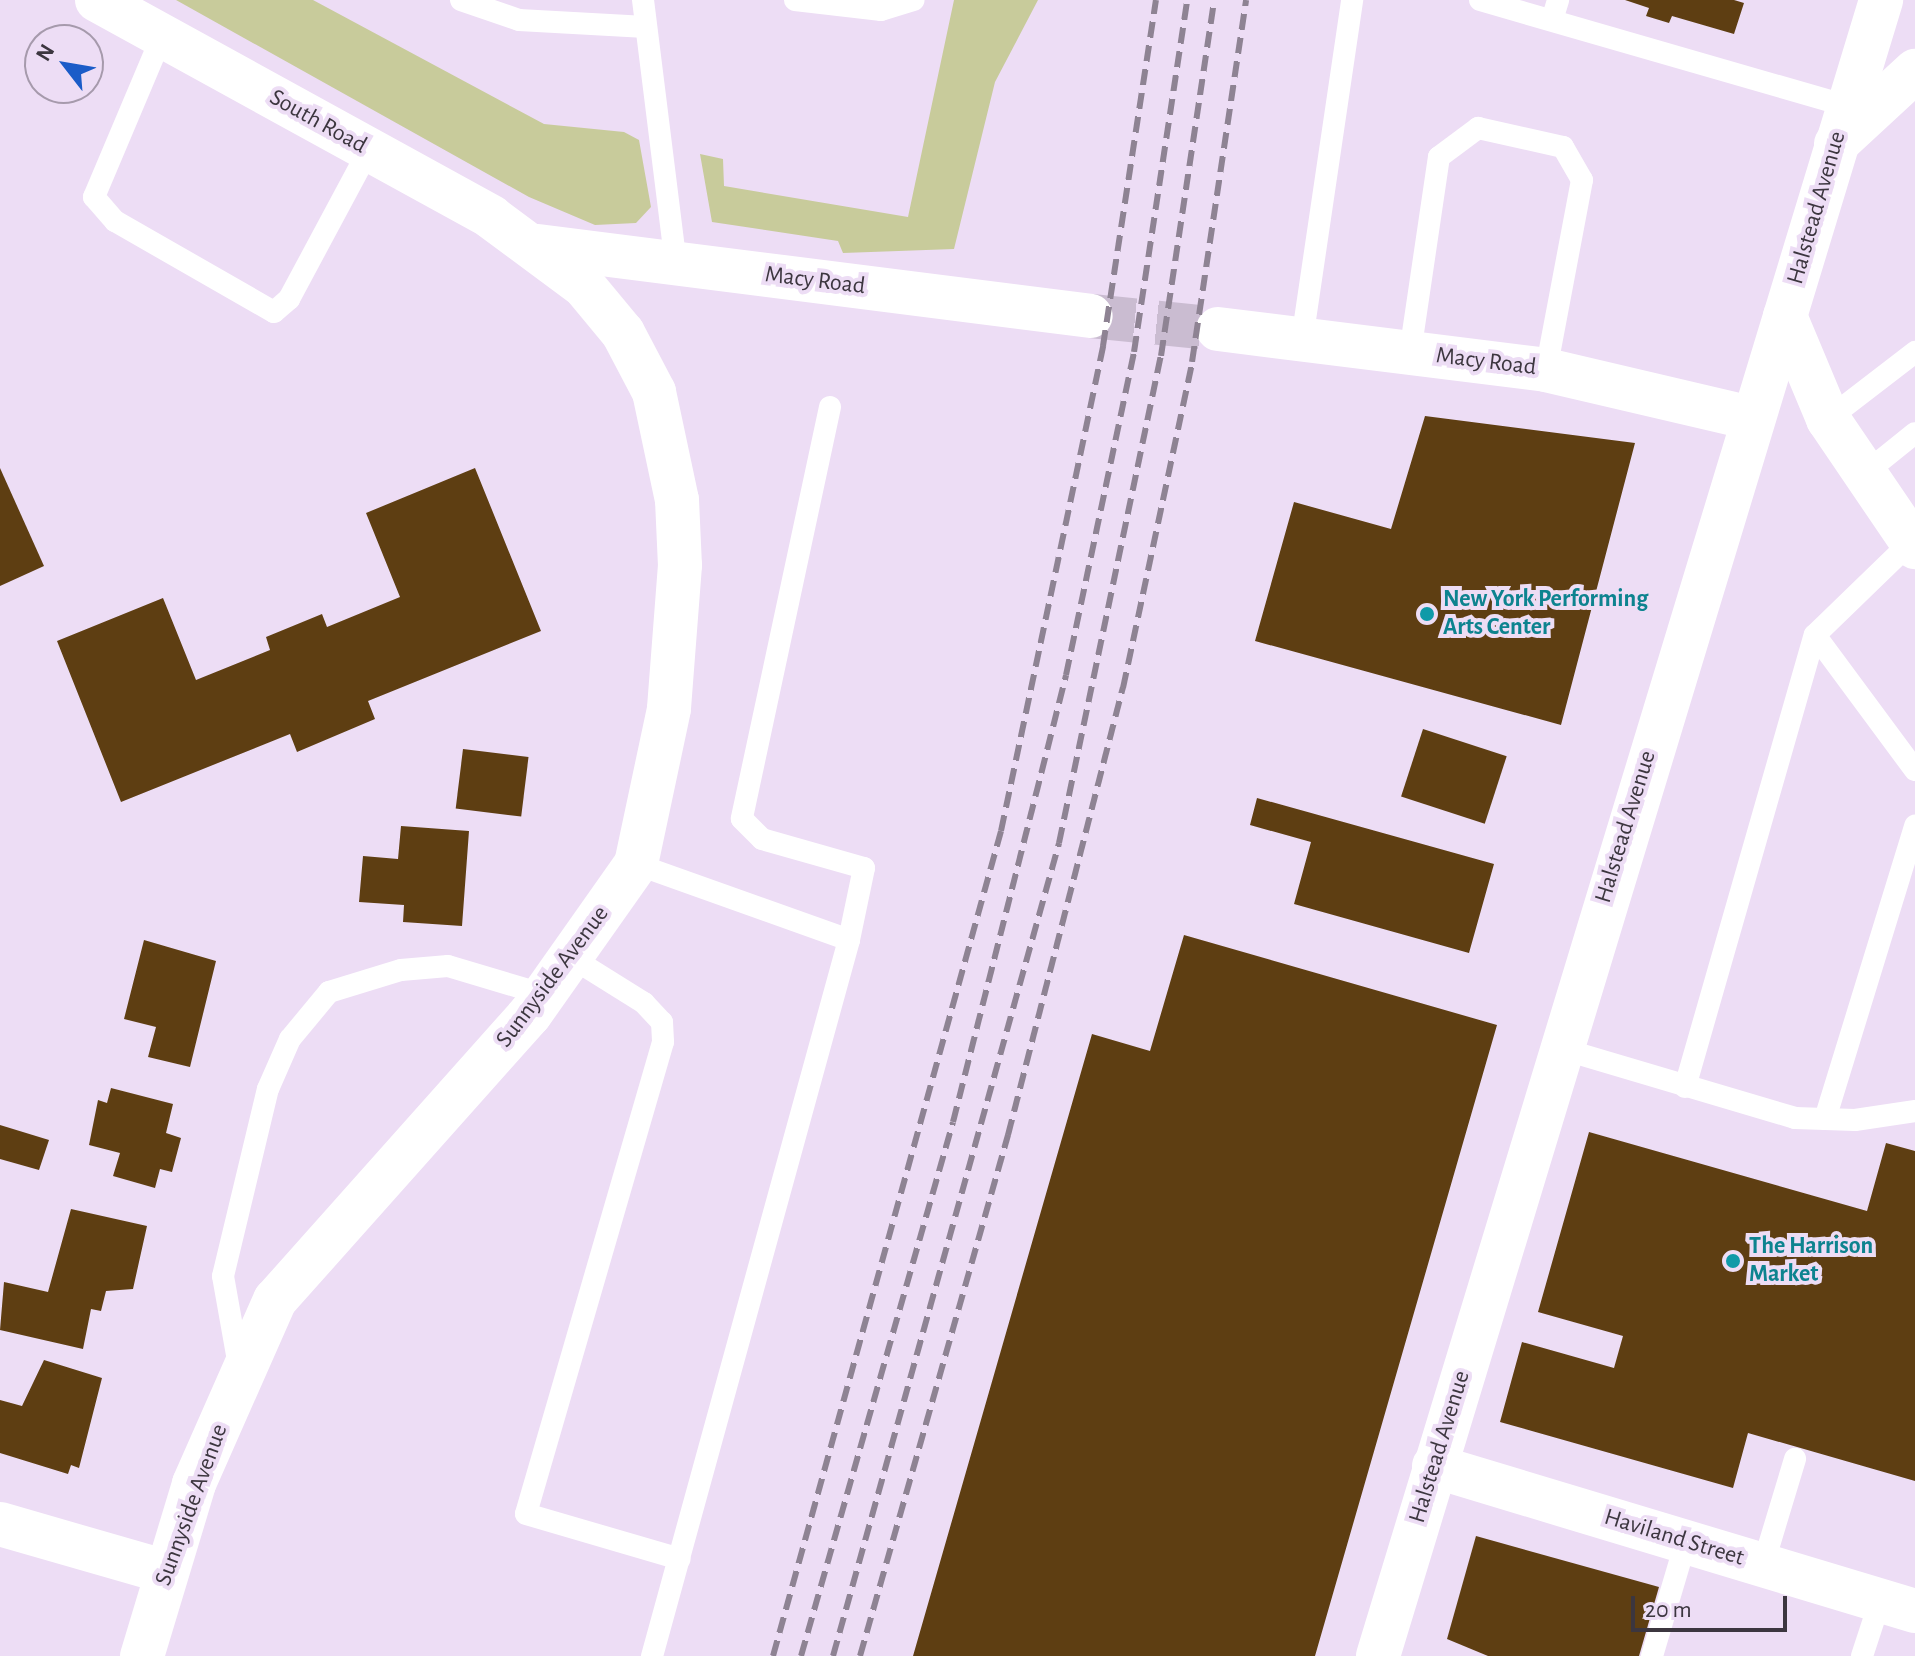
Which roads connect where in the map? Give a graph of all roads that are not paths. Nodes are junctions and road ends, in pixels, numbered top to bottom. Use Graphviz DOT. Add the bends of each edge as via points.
graph roads {
  1 [pos="97,0"];
  2 [pos="461,0"];
  3 [pos="643,0"];
  4 [pos="795,0"];
  5 [pos="914,0"];
  6 [pos="1352,0"];
  7 [pos="1480,0"];
  8 [pos="1881,0"];
  9 [pos="1555,10"];
  10 [pos="646,27"];
  11 [pos="162,36"];
  12 [pos="1915,71"];
  13 [pos="1841,126"];
  14 [pos="369,150"];
  15 [pos="538,246"];
  16 [pos="676,264"];
  17 [pos="1091,316"];
  18 [pos="1785,316"];
  19 [pos="1218,329"];
  20 [pos="1302,340"];
  21 [pos="1915,352"];
  22 [pos="1410,353"];
  23 [pos="1546,370"];
  24 [pos="830,407"];
  25 [pos="1751,418"];
  26 [pos="1828,419"];
  27 [pos="1915,433"];
  28 [pos="1864,474"];
  29 [pos="1913,544"];
  30 [pos="1815,635"];
  31 [pos="1915,770"];
  32 [pos="1915,826"];
  33 [pos="636,864"];
  34 [pos="849,940"];
  35 [pos="572,958"];
  36 [pos="545,995"];
  37 [pos="1559,1048"];
  38 [pos="1685,1087"];
  39 [pos="1915,1111"];
  40 [pos="1825,1119"];
  41 [pos="241,1376"];
  42 [pos="1795,1459"];
  43 [pos="1434,1466"];
  44 [pos="0,1524"];
  45 [pos="1686,1541"];
  46 [pos="680,1559"];
  47 [pos="1763,1565"];
  48 [pos="166,1572"];
  49 [pos="1898,1606"];
  50 [pos="142,1656"];
  51 [pos="652,1656"];
  52 [pos="1378,1656"];
  53 [pos="1652,1656"];
  54 [pos="1862,1656"];
  1 -- 11 [label="street, South Road"];
  2 -- 10 [label="lane" via="519,20"];
  3 -- 10 [label="lane"];
  4 -- 5 [label="lane" via="881,10"];
  6 -- 20 [label="lane"];
  7 -- 9 [label="lane"];
  8 -- 13 [label="street, Halstead Avenue"];
  9 -- 13 [label="lane"];
  10 -- 16 [label="lane"];
  11 -- 14 [label="street, South Road"];
  11 -- 14 [label="lane" via="94,197 115,221 274,312 289,299"];
  12 -- 13 [label="street"];
  13 -- 18 [label="street, Halstead Avenue"];
  14 -- 15 [label="street, South Road"];
  15 -- 16 [label="street, Macy Road"];
  15 -- 33 [label="street, Sunnyside Avenue" via="623,333 654,392 671,456 677,634 667,724"];
  16 -- 17 [label="street, Macy Road"];
  18 -- 25 [label="street, Halstead Avenue"];
  18 -- 26 [label="street"];
  19 -- 20 [label="street, Macy Road"];
  20 -- 22 [label="street, Macy Road"];
  21 -- 26 [label="lane"];
  22 -- 23 [label="street, Macy Road"];
  22 -- 23 [label="lane" via="1439,157 1478,128 1563,147 1582,180"];
  23 -- 25 [label="street, Macy Road"];
  24 -- 34 [label="lane" via="742,819 762,839 864,868"];
  25 -- 37 [label="street, Halstead Avenue"];
  26 -- 28 [label="street"];
  27 -- 28 [label="lane"];
  28 -- 29 [label="street"];
  29 -- 30 [label="lane"];
  30 -- 31 [label="lane"];
  30 -- 38 [label="lane"];
  32 -- 40 [label="lane"];
  33 -- 34 [label="lane"];
  33 -- 35 [label="street, Sunnyside Avenue"];
  34 -- 46 [label="lane"];
  35 -- 36 [label="street, Sunnyside Avenue"];
  35 -- 46 [label="lane" via="644,1003 662,1022 663,1042 526,1514"];
  36 -- 41 [label="street, Sunnyside Avenue" via="275,1300"];
  36 -- 41 [label="lane" via="448,966 401,970 329,992 290,1039 264,1103 223,1276"];
  37 -- 38 [label="lane"];
  37 -- 43 [label="street, Halstead Avenue"];
  38 -- 40 [label="lane"];
  39 -- 40 [label="lane"];
  41 -- 48 [label="street, Sunnyside Avenue"];
  42 -- 47 [label="lane"];
  43 -- 45 [label="street, Haviland Street"];
  43 -- 52 [label="street, Halstead Avenue"];
  44 -- 48 [label="street"];
  45 -- 47 [label="street, Haviland Street"];
  45 -- 53 [label="lane"];
  46 -- 51 [label="lane"];
  47 -- 49 [label="street, Haviland Street"];
  48 -- 50 [label="street, Sunnyside Avenue"];
  49 -- 54 [label="lane"];
}
